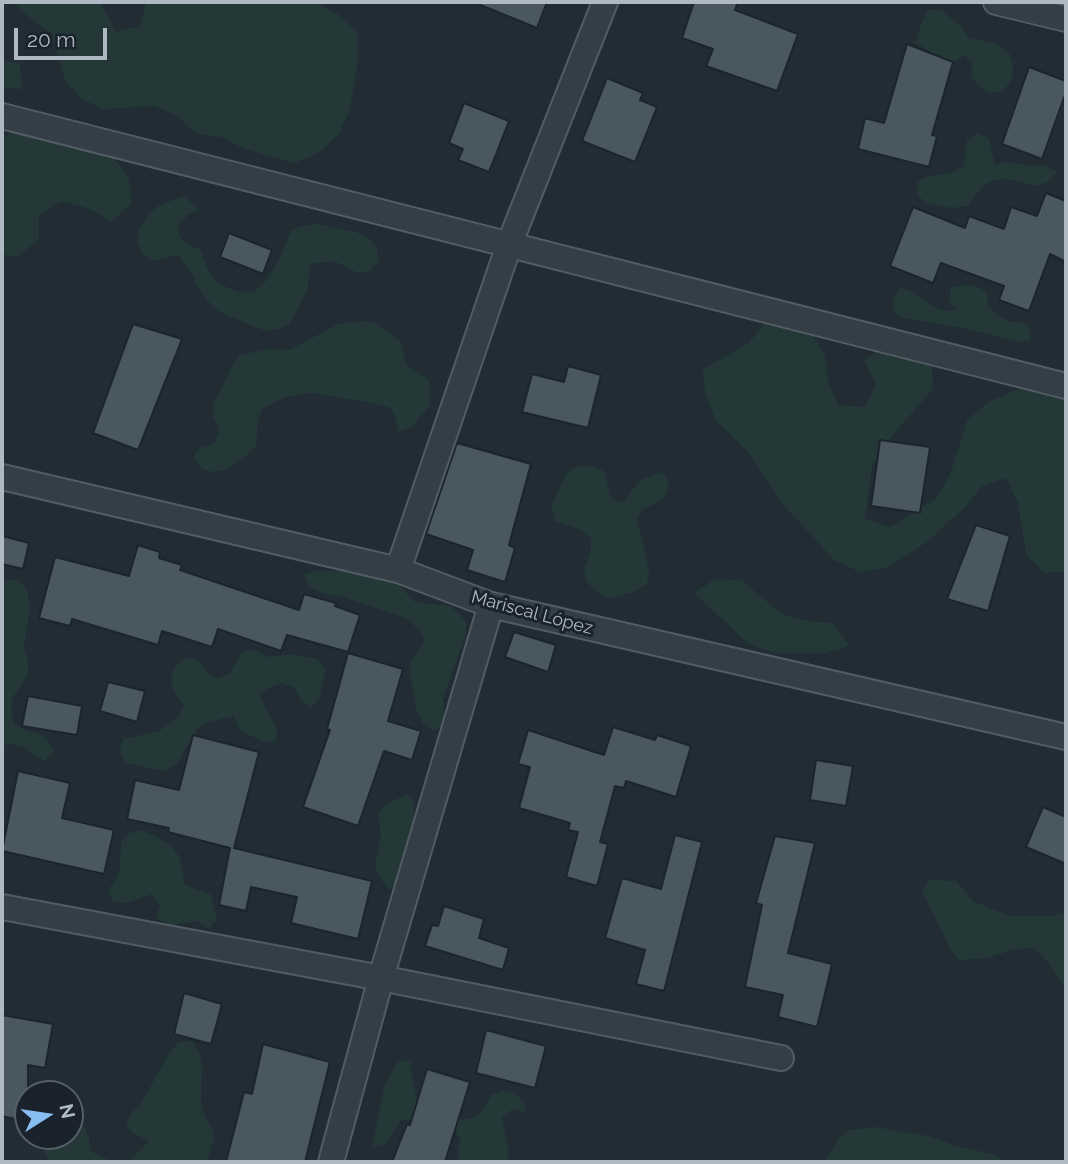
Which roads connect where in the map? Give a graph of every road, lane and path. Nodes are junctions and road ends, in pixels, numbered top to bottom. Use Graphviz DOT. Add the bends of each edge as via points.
graph roads {
  1 [pos="605,2"];
  2 [pos="996,2"];
  3 [pos="1066,19"];
  4 [pos="2,116"];
  5 [pos="509,245"];
  6 [pos="1066,386"];
  7 [pos="2,477"];
  8 [pos="398,570"];
  9 [pos="491,606"];
  10 [pos="1066,737"];
  11 [pos="2,907"];
  12 [pos="381,978"];
  13 [pos="781,1058"];
  14 [pos="331,1162"];
  1 -- 5 [label="street"];
  2 -- 3 [label="street"];
  4 -- 5 [label="street"];
  5 -- 6 [label="street"];
  5 -- 8 [label="street"];
  7 -- 8 [label="street, Mariscal López"];
  8 -- 9 [label="street, Mariscal López"];
  9 -- 10 [label="street, Mariscal López"];
  9 -- 12 [label="street"];
  11 -- 12 [label="street"];
  12 -- 13 [label="street"];
  12 -- 14 [label="street"];
}
